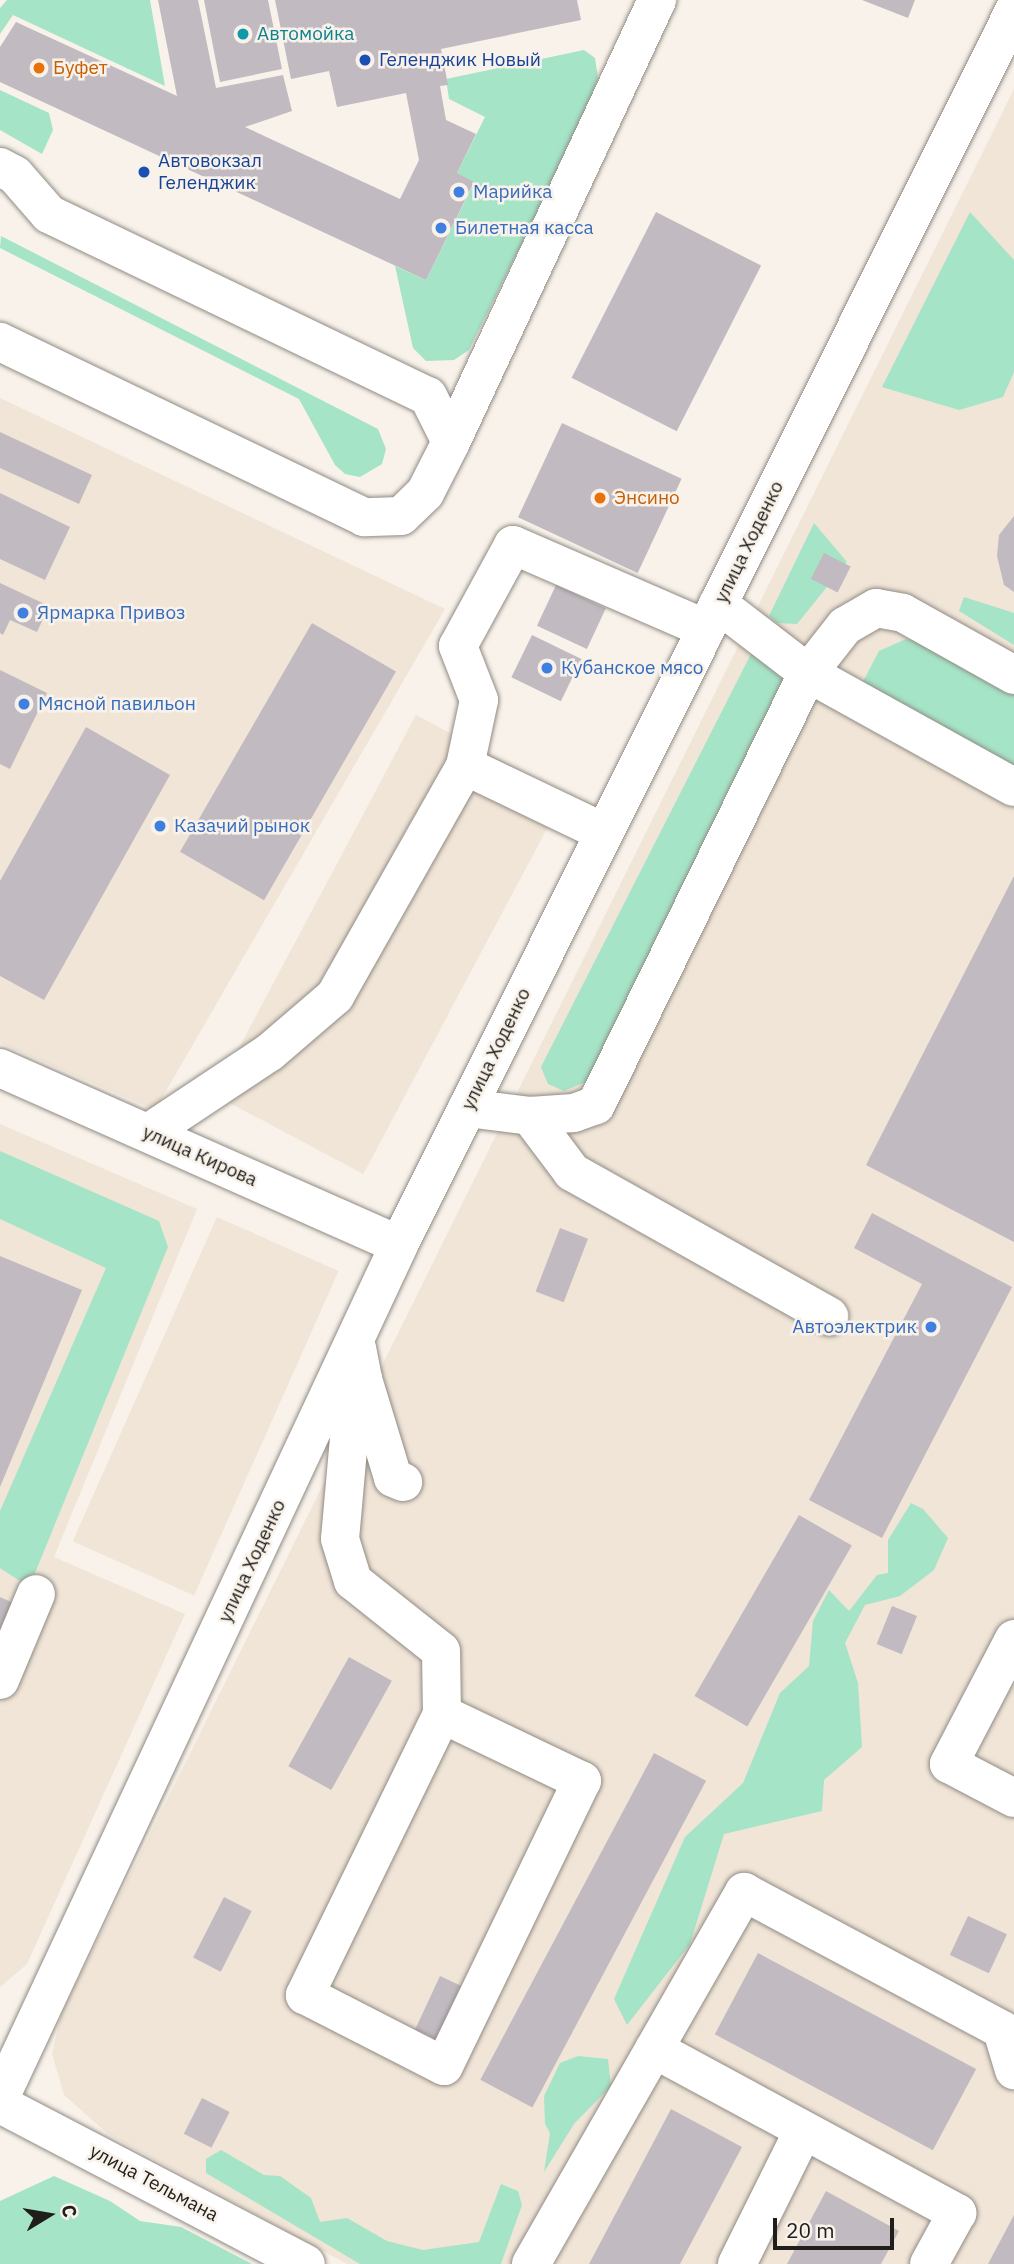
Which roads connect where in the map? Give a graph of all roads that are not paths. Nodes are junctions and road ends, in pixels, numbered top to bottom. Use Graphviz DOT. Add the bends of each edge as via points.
graph roads {
  1 [pos="657,0"];
  2 [pos="1014,11"];
  3 [pos="0,167"];
  4 [pos="0,342"];
  5 [pos="482,382"];
  6 [pos="428,396"];
  7 [pos="451,442"];
  8 [pos="712,617"];
  9 [pos="808,673"];
  10 [pos="1014,675"];
  11 [pos="465,766"];
  12 [pos="1014,787"];
  13 [pos="603,832"];
  14 [pos="0,1068"];
  15 [pos="467,1108"];
  16 [pos="530,1115"];
  17 [pos="148,1133"];
  18 [pos="399,1245"];
  19 [pos="829,1316"];
  20 [pos="355,1340"];
  21 [pos="362,1379"];
  22 [pos="403,1482"];
  23 [pos="36,1594"];
  24 [pos="1014,1639"];
  25 [pos="0,1680"];
  26 [pos="442,1714"];
  27 [pos="1014,1798"];
  28 [pos="654,2049"];
  29 [pos="1014,2070"];
  30 [pos="0,2098"];
  31 [pos="0,2104"];
  32 [pos="803,2131"];
  33 [pos="306,2264"];
  34 [pos="531,2264"];
  35 [pos="737,2264"];
  36 [pos="929,2264"];
  1 -- 5 [label="street"];
  2 -- 8 [label="street, улица Ходенко"];
  3 -- 6 [label="street" via="15,174 49,214"];
  4 -- 7 [label="street" via="364,517 401,516 425,493"];
  5 -- 6 [label="street"];
  5 -- 7 [label="street"];
  6 -- 7 [label="street"];
  8 -- 9 [label="street"];
  8 -- 11 [label="street" via="513,545 458,646 479,701"];
  8 -- 13 [label="street, улица Ходенко"];
  9 -- 10 [label="street" via="845,626 876,608 903,613"];
  9 -- 12 [label="street"];
  9 -- 16 [label="street" via="596,1105 574,1113"];
  11 -- 13 [label="street"];
  11 -- 17 [label="street" via="335,996 270,1052"];
  13 -- 15 [label="street, улица Ходенко"];
  14 -- 17 [label="street, улица Кирова"];
  15 -- 16 [label="street"];
  15 -- 18 [label="street, улица Ходенко"];
  16 -- 19 [label="street" via="572,1172"];
  17 -- 18 [label="street, улица Кирова"];
  18 -- 20 [label="street, улица Ходенко"];
  20 -- 21 [label="street"];
  20 -- 30 [label="street, улица Ходенко"];
  21 -- 22 [label="street" via="393,1478"];
  21 -- 26 [label="street" via="350,1427 340,1539 353,1581 441,1651"];
  23 -- 25 [label="street"];
  24 -- 27 [label="street" via="949,1764"];
  26 -- 26 [label="street" via="582,1781 444,2066 306,1995"];
  28 -- 29 [label="street" via="744,1892 1002,2030"];
  28 -- 32 [label="street"];
  28 -- 34 [label="street"];
  31 -- 33 [label="street, улица Тельмана"];
  32 -- 35 [label="street"];
  32 -- 36 [label="street" via="957,2213"];
}
